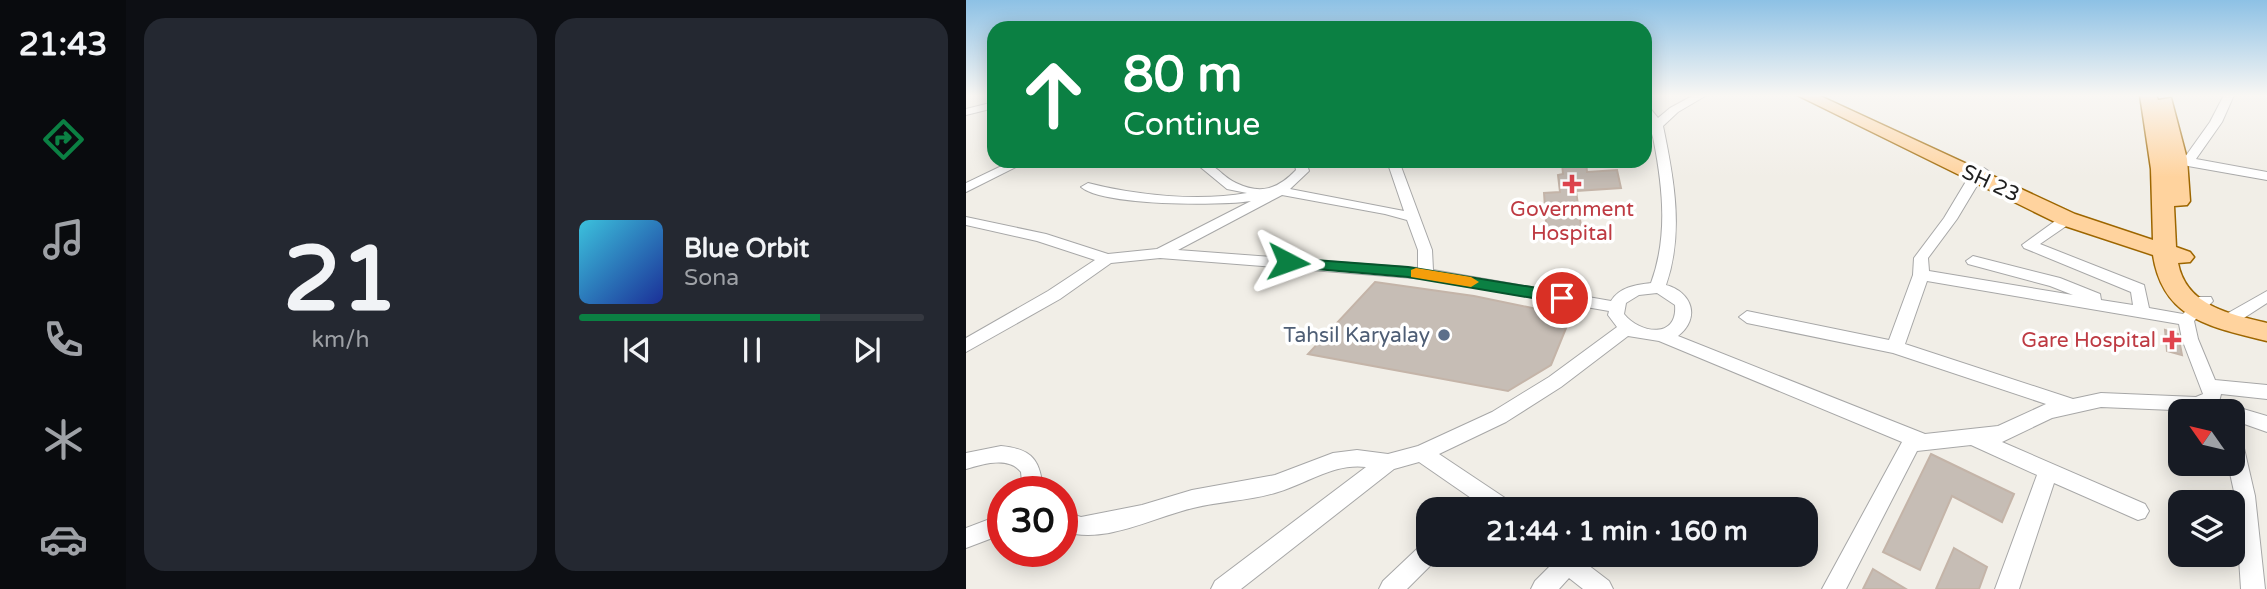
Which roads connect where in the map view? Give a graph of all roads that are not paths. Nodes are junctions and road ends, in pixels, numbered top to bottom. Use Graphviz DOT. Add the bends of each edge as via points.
graph roads {
  1 [pos="1655,122"];
  2 [pos="1660,122"];
  3 [pos="1872,122"];
  4 [pos="2153,122"];
  5 [pos="2172,122"];
  6 [pos="2216,122"];
  7 [pos="1657,125"];
  8 [pos="2183,160"];
  9 [pos="1007,168"];
  10 [pos="1208,168"];
  11 [pos="1302,168"];
  12 [pos="1396,168"];
  13 [pos="1980,174"];
  14 [pos="2267,176"];
  15 [pos="1088,187"];
  16 [pos="966,188"];
  17 [pos="1280,191"];
  18 [pos="2022,193"];
  19 [pos="1414,218"];
  20 [pos="2067,219"];
  21 [pos="966,221"];
  22 [pos="2100,229"];
  23 [pos="1160,253"];
  24 [pos="2174,255"];
  25 [pos="1107,259"];
  26 [pos="1973,261"];
  27 [pos="1426,274"];
  28 [pos="1921,275"];
  29 [pos="1657,288"];
  30 [pos="2267,296"];
  31 [pos="1616,307"];
  32 [pos="2111,308"];
  33 [pos="2197,310"];
  34 [pos="2142,314"];
  35 [pos="1747,317"];
  36 [pos="2230,318"];
  37 [pos="2267,326"];
  38 [pos="1626,329"];
  39 [pos="2267,332"];
  40 [pos="1660,335"];
  41 [pos="966,346"];
  42 [pos="1895,347"];
  43 [pos="2267,392"];
  44 [pos="2219,399"];
  45 [pos="2242,399"];
  46 [pos="2168,403"];
  47 [pos="2072,406"];
  48 [pos="2245,415"];
  49 [pos="2267,424"];
  50 [pos="1972,437"];
  51 [pos="1925,443"];
  52 [pos="1422,453"];
  53 [pos="966,461"];
  54 [pos="1388,462"];
  55 [pos="2048,472"];
  56 [pos="1031,476"];
  57 [pos="2240,476"];
  58 [pos="1481,497"];
  59 [pos="2138,511"];
  60 [pos="1078,526"];
  61 [pos="987,530"];
  62 [pos="966,538"];
  63 [pos="1416,565"];
  64 [pos="1558,567"];
  65 [pos="1573,567"];
  66 [pos="2258,587"];
  67 [pos="1223,589"];
  68 [pos="1391,589"];
  69 [pos="1543,589"];
  70 [pos="1601,589"];
  71 [pos="1835,589"];
  72 [pos="2007,589"];
  1 -- 7 [label="street"];
  2 -- 7 [label="street"];
  3 -- 13 [label="main road, SH 23"];
  4 -- 24 [label="main road"];
  5 -- 8 [label="main road"];
  6 -- 8 [label="street"];
  7 -- 29 [label="street" via="1668,202 1667,267"];
  8 -- 14 [label="street"];
  8 -- 24 [label="main road"];
  9 -- 16 [label="street"];
  10 -- 17 [label="street" via="1232,186 1261,193"];
  11 -- 17 [label="street" via="1299,179"];
  12 -- 19 [label="street"];
  13 -- 18 [label="main road, SH 23"];
  13 -- 28 [label="street" via="1921,258"];
  15 -- 17 [label="street" via="1104,193 1226,199"];
  17 -- 19 [label="street"];
  17 -- 23 [label="street"];
  18 -- 20 [label="main road, SH 23"];
  18 -- 22 [label="main road"];
  19 -- 27 [label="street" via="1425,250"];
  20 -- 22 [label="main road, SH 23"];
  20 -- 34 [label="street" via="2029,245 2138,289"];
  21 -- 25 [label="street" via="1041,237"];
  22 -- 24 [label="main road, SH 23"];
  23 -- 25 [label="street"];
  23 -- 27 [label="street"];
  24 -- 33 [label="main road" via="2178,294"];
  25 -- 41 [label="street"];
  26 -- 32 [label="street" via="2055,282"];
  27 -- 31 [label="street"];
  28 -- 32 [label="street"];
  28 -- 42 [label="street"];
  29 -- 31 [label="street" via="1635,290"];
  29 -- 40 [label="street" via="1677,296 1686,311 1679,326"];
  30 -- 36 [label="street"];
  31 -- 38 [label="street"];
  32 -- 34 [label="street"];
  33 -- 34 [label="street"];
  33 -- 36 [label="main road"];
  33 -- 44 [label="street"];
  35 -- 42 [label="street"];
  36 -- 37 [label="main road"];
  36 -- 39 [label="main road"];
  38 -- 40 [label="street"];
  38 -- 52 [label="street" via="1499,417"];
  40 -- 51 [label="street"];
  42 -- 47 [label="street"];
  43 -- 45 [label="street"];
  46 -- 47 [label="street" via="2101,400"];
  47 -- 50 [label="street" via="2048,411 2001,434"];
  48 -- 49 [label="street"];
  50 -- 51 [label="street"];
  50 -- 55 [label="street"];
  51 -- 71 [label="street" via="1911,444"];
  52 -- 54 [label="street"];
  52 -- 58 [label="street"];
  53 -- 56 [label="street" via="1007,454 1030,468"];
  54 -- 60 [label="street" via="1334,461 1276,484 1192,499 1143,516"];
  54 -- 67 [label="street"];
  55 -- 59 [label="street"];
  55 -- 72 [label="street"];
  57 -- 66 [label="street"];
  61 -- 62 [label="street"];
  63 -- 68 [label="street"];
  64 -- 69 [label="street"];
  65 -- 70 [label="street"];
}
